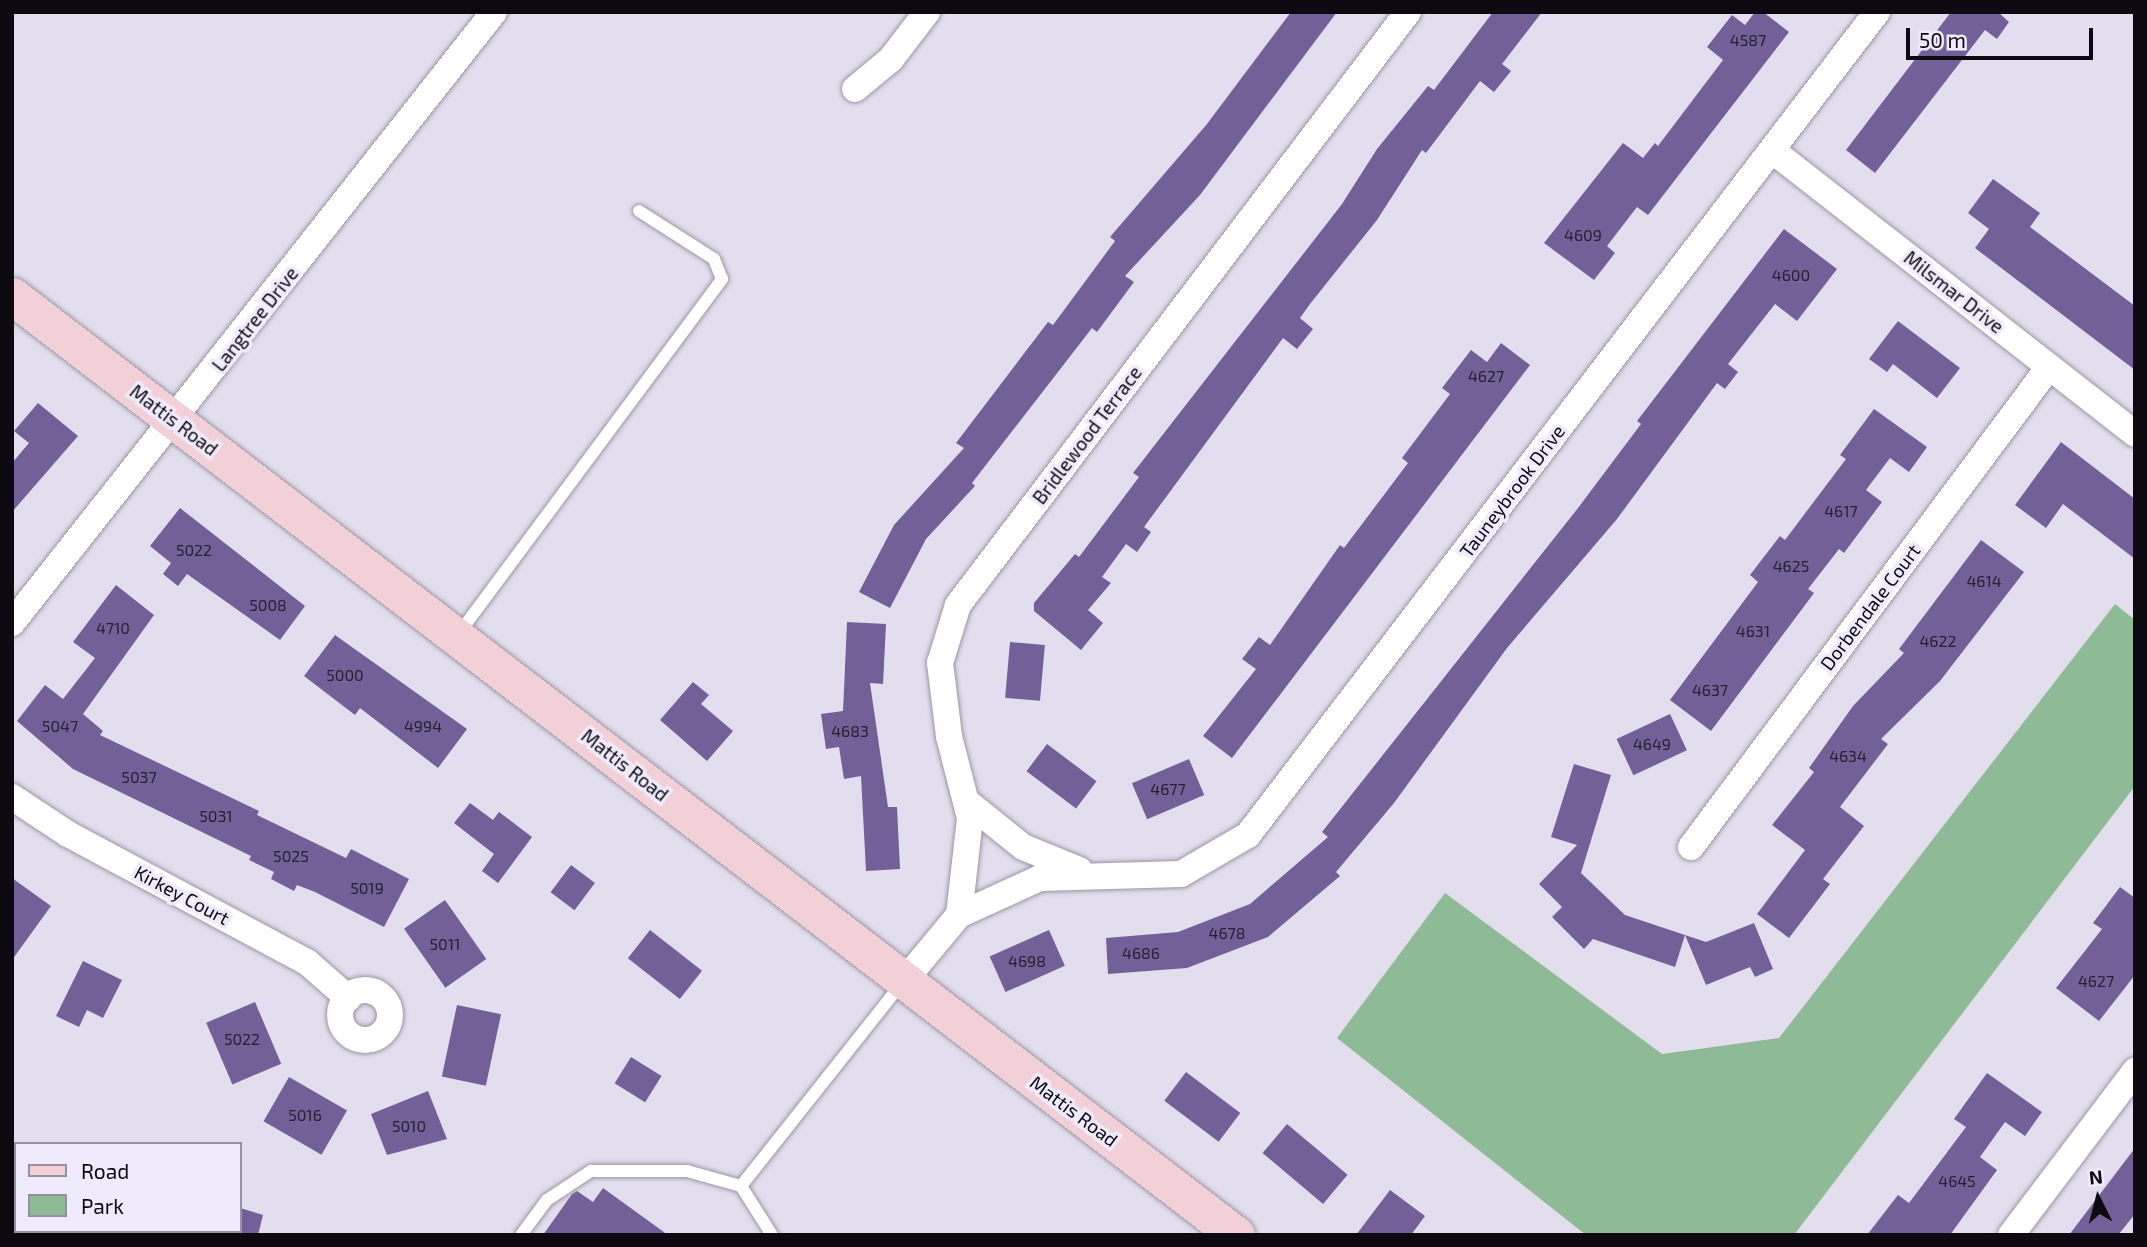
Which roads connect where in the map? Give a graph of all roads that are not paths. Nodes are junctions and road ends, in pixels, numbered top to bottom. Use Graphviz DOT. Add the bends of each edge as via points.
graph roads {
  1 [pos="494,12"];
  2 [pos="927,12"];
  3 [pos="1408,12"];
  4 [pos="1877,12"];
  5 [pos="855,89"];
  6 [pos="1773,151"];
  7 [pos="639,211"];
  8 [pos="12,296"];
  9 [pos="2049,367"];
  10 [pos="175,421"];
  11 [pos="2135,434"];
  12 [pos="12,623"];
  13 [pos="457,636"];
  14 [pos="12,797"];
  15 [pos="966,801"];
  16 [pos="1691,847"];
  17 [pos="1092,874"];
  18 [pos="959,915"];
  19 [pos="904,981"];
  20 [pos="348,998"];
  21 [pos="2135,1071"];
  22 [pos="741,1186"];
  23 [pos="521,1235"];
  24 [pos="772,1235"];
  25 [pos="1236,1235"];
  26 [pos="2011,1235"];
  1 -- 10 [label="street, Langtree Drive"];
  2 -- 5 [label="street" via="891,59"];
  3 -- 15 [label="street, Bridlewood Terrace" via="958,605 940,663 949,736"];
  4 -- 6 [label="street, Tauneybrook Drive"];
  6 -- 9 [label="street, Milsmar Drive"];
  6 -- 17 [label="street, Tauneybrook Drive" via="1248,835 1181,874"];
  7 -- 13 [label="lane" via="714,259 722,279"];
  8 -- 10 [label="main road, Mattis Road"];
  9 -- 11 [label="street, Milsmar Drive"];
  9 -- 16 [label="street, Dorbendale Court"];
  10 -- 12 [label="street, Langtree Drive"];
  10 -- 13 [label="main road, Mattis Road"];
  13 -- 19 [label="main road, Mattis Road"];
  14 -- 20 [label="street, Kirkey Court" via="68,834 307,962"];
  15 -- 17 [label="street, Tauneybrook Drive" via="1023,848"];
  15 -- 18 [label="street, Bridlewood Terrace" via="970,818"];
  17 -- 18 [label="street, Tauneybrook Drive" via="1040,878"];
  18 -- 19 [label="street, Tauneybrook Drive"];
  19 -- 22 [label="lane"];
  19 -- 25 [label="main road, Mattis Road"];
  21 -- 26 [label="street"];
  22 -- 23 [label="lane" via="687,1171 591,1171 547,1200"];
  22 -- 24 [label="lane"];
}
